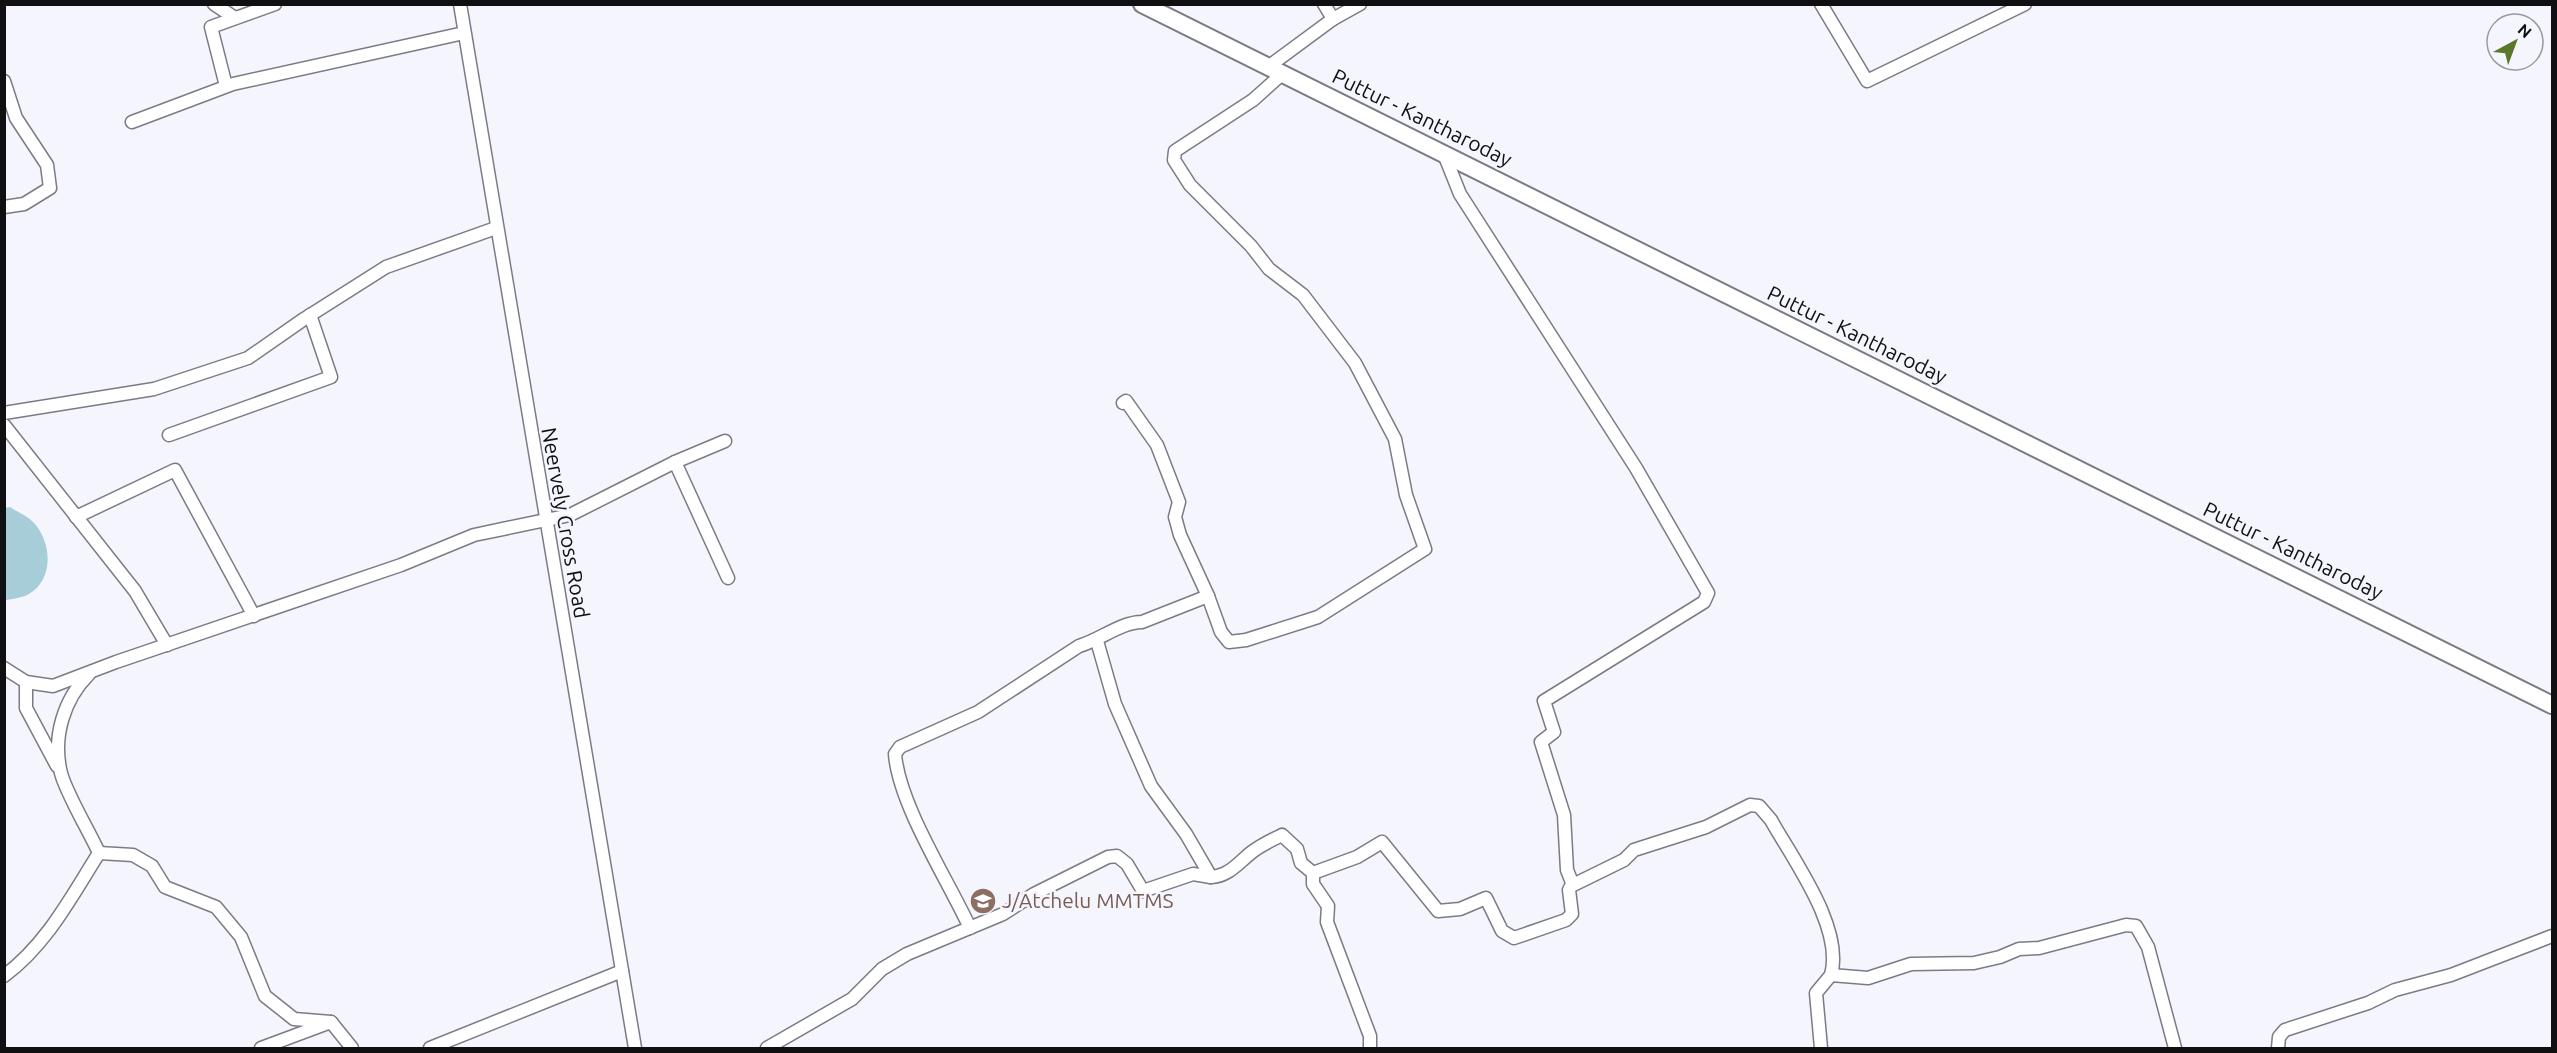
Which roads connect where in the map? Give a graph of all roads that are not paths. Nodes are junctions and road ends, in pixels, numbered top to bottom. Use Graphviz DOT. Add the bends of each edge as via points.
graph roads {
  1 [pos="214,4"];
  2 [pos="275,4"];
  3 [pos="460,4"];
  4 [pos="1142,4"];
  5 [pos="1324,4"];
  6 [pos="1360,4"];
  7 [pos="1821,4"];
  8 [pos="2025,4"];
  9 [pos="235,18"];
  10 [pos="1333,19"];
  11 [pos="464,33"];
  12 [pos="1275,70"];
  13 [pos="4,81"];
  14 [pos="226,86"];
  15 [pos="132,122"];
  16 [pos="1444,154"];
  17 [pos="4,207"];
  18 [pos="496,228"];
  19 [pos="310,315"];
  20 [pos="1123,403"];
  21 [pos="4,413"];
  22 [pos="4,425"];
  23 [pos="169,435"];
  24 [pos="725,441"];
  25 [pos="675,462"];
  26 [pos="76,517"];
  27 [pos="545,521"];
  28 [pos="728,578"];
  29 [pos="1208,596"];
  30 [pos="254,616"];
  31 [pos="1097,641"];
  32 [pos="167,645"];
  33 [pos="4,668"];
  34 [pos="92,671"];
  35 [pos="26,682"];
  36 [pos="2553,705"];
  37 [pos="61,774"];
  38 [pos="99,853"];
  39 [pos="1313,873"];
  40 [pos="1210,878"];
  41 [pos="1573,885"];
  42 [pos="970,928"];
  43 [pos="2553,936"];
  44 [pos="622,971"];
  45 [pos="1831,975"];
  46 [pos="4,976"];
  47 [pos="331,1022"];
  48 [pos="261,1048"];
  49 [pos="352,1048"];
  50 [pos="430,1048"];
  51 [pos="635,1048"];
  52 [pos="767,1048"];
  53 [pos="1370,1048"];
  54 [pos="1821,1048"];
  55 [pos="2175,1048"];
  56 [pos="2278,1048"];
  1 -- 9 [label="street"];
  2 -- 9 [label="street"];
  3 -- 11 [label="street, Neervely Cross Road"];
  4 -- 12 [label="main road, Puttur - Kantharoday"];
  5 -- 10 [label="street"];
  6 -- 10 [label="street"];
  7 -- 8 [label="street" via="1867,81"];
  9 -- 14 [label="street" via="211,27"];
  10 -- 12 [label="street"];
  11 -- 14 [label="street"];
  11 -- 18 [label="street, Neervely Cross Road"];
  12 -- 16 [label="main road, Puttur - Kantharoday"];
  12 -- 29 [label="street" via="1253,100 1175,151 1174,160 1190,185 1269,269 1303,295 1355,363 1395,439 1406,495 1425,549 1318,617 1246,640 1229,642 1221,632"];
  13 -- 17 [label="street" via="16,118 47,165 50,188 24,204"];
  14 -- 15 [label="street"];
  16 -- 36 [label="main road, Puttur - Kantharoday"];
  16 -- 41 [label="street" via="1460,195 1636,468 1708,593 1695,609 1544,701 1554,732 1541,742 1564,815 1567,870"];
  18 -- 19 [label="street" via="386,267"];
  18 -- 27 [label="street, Neervely Cross Road"];
  19 -- 21 [label="street" via="248,358 154,389"];
  19 -- 23 [label="street" via="331,377"];
  20 -- 29 [label="street" via="1157,445 1179,501 1175,517 1180,536"];
  22 -- 26 [label="street"];
  24 -- 25 [label="street"];
  25 -- 27 [label="street" via="570,515"];
  25 -- 28 [label="street"];
  26 -- 30 [label="street" via="175,470"];
  26 -- 32 [label="street" via="135,591"];
  27 -- 30 [label="street" via="474,535"];
  27 -- 44 [label="street, Neervely Cross Road"];
  29 -- 31 [label="street" via="1133,622"];
  30 -- 32 [label="street"];
  31 -- 40 [label="street" via="1115,704 1151,786 1186,834"];
  31 -- 42 [label="street" via="1079,646 978,712 900,747 895,754 915,817"];
  32 -- 34 [label="street"];
  33 -- 35 [label="street"];
  34 -- 35 [label="street" via="53,686"];
  34 -- 37 [label="street" via="75,688 61,720"];
  35 -- 37 [label="street" via="26,708"];
  37 -- 38 [label="street"];
  38 -- 46 [label="street" via="51,930 26,960"];
  38 -- 47 [label="street" via="133,855 152,866 165,887 216,907 241,937 265,996 294,1019"];
  39 -- 40 [label="street" via="1282,834 1220,877"];
  39 -- 41 [label="street" via="1358,857 1382,842 1438,911 1460,909 1486,898 1502,931 1514,938 1566,920 1572,914 1569,890"];
  39 -- 53 [label="street" via="1313,884 1328,906 1327,922 1370,1036"];
  40 -- 42 [label="street" via="1193,874 1143,891 1127,864 1117,856 1108,857"];
  41 -- 45 [label="street" via="1624,860 1634,850 1759,806 1771,819 1827,920 1834,944"];
  42 -- 52 [label="street" via="907,954 882,969 852,999"];
  43 -- 56 [label="street" via="2451,975 2396,990 2285,1030 2279,1037"];
  44 -- 50 [label="street"];
  44 -- 51 [label="street, Neervely Cross Road"];
  45 -- 54 [label="street" via="1816,993"];
  45 -- 55 [label="street" via="1868,978 1911,964 1974,963 2019,949 2136,926 2148,947"];
  47 -- 48 [label="street"];
  47 -- 49 [label="street"];
}
